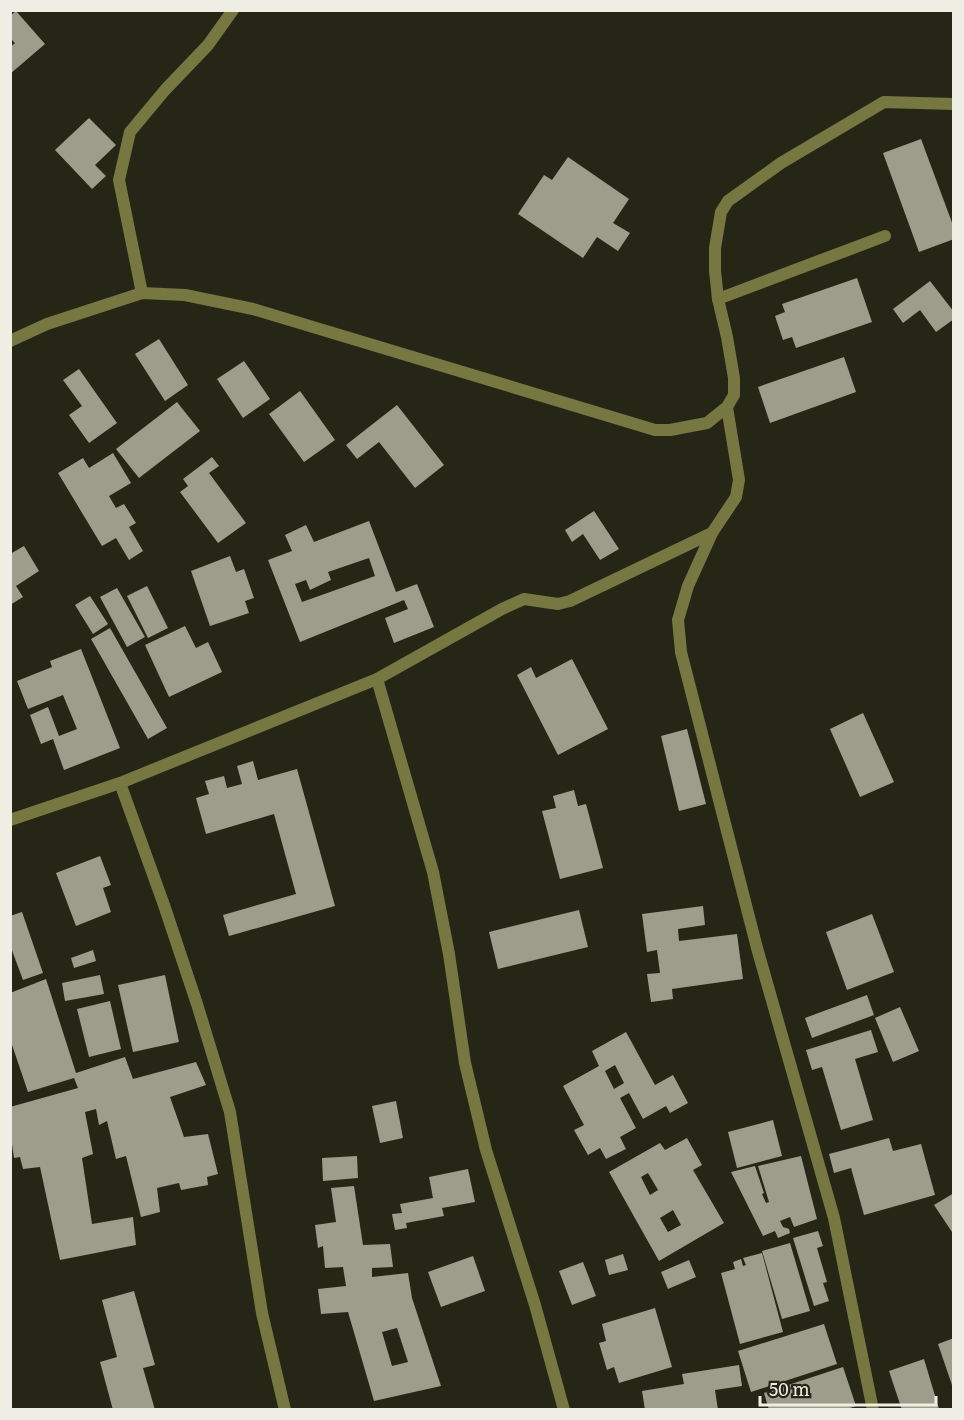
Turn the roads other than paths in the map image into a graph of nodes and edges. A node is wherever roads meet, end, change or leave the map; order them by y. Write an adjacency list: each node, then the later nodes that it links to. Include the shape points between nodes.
1 (232, 10): 4 (street, via 208,45 130,132 119,180)
2 (954, 104): 5 (street, via 884,102 781,163 729,201 721,212 715,248)
3 (885, 236): 5 (street)
4 (142, 293): 6 (street, via 47,324); 7 (street, via 185,295 253,309 655,430 707,423)
5 (718, 299): 7 (street, via 734,378 734,395)
6 (10, 341)
7 (727, 406): 8 (street, via 739,480 736,497)
8 (712, 533): 9 (street, via 570,601 558,604 524,599); 14 (street, via 687,586 678,620 681,652 757,948 834,1218)
9 (377, 679): 10 (street); 13 (street, via 433,872 465,1063 486,1150)
10 (120, 783): 11 (street); 12 (street, via 230,1112 262,1313)
11 (10, 820)
12 (285, 1410)
13 (564, 1410)
14 (873, 1410)

